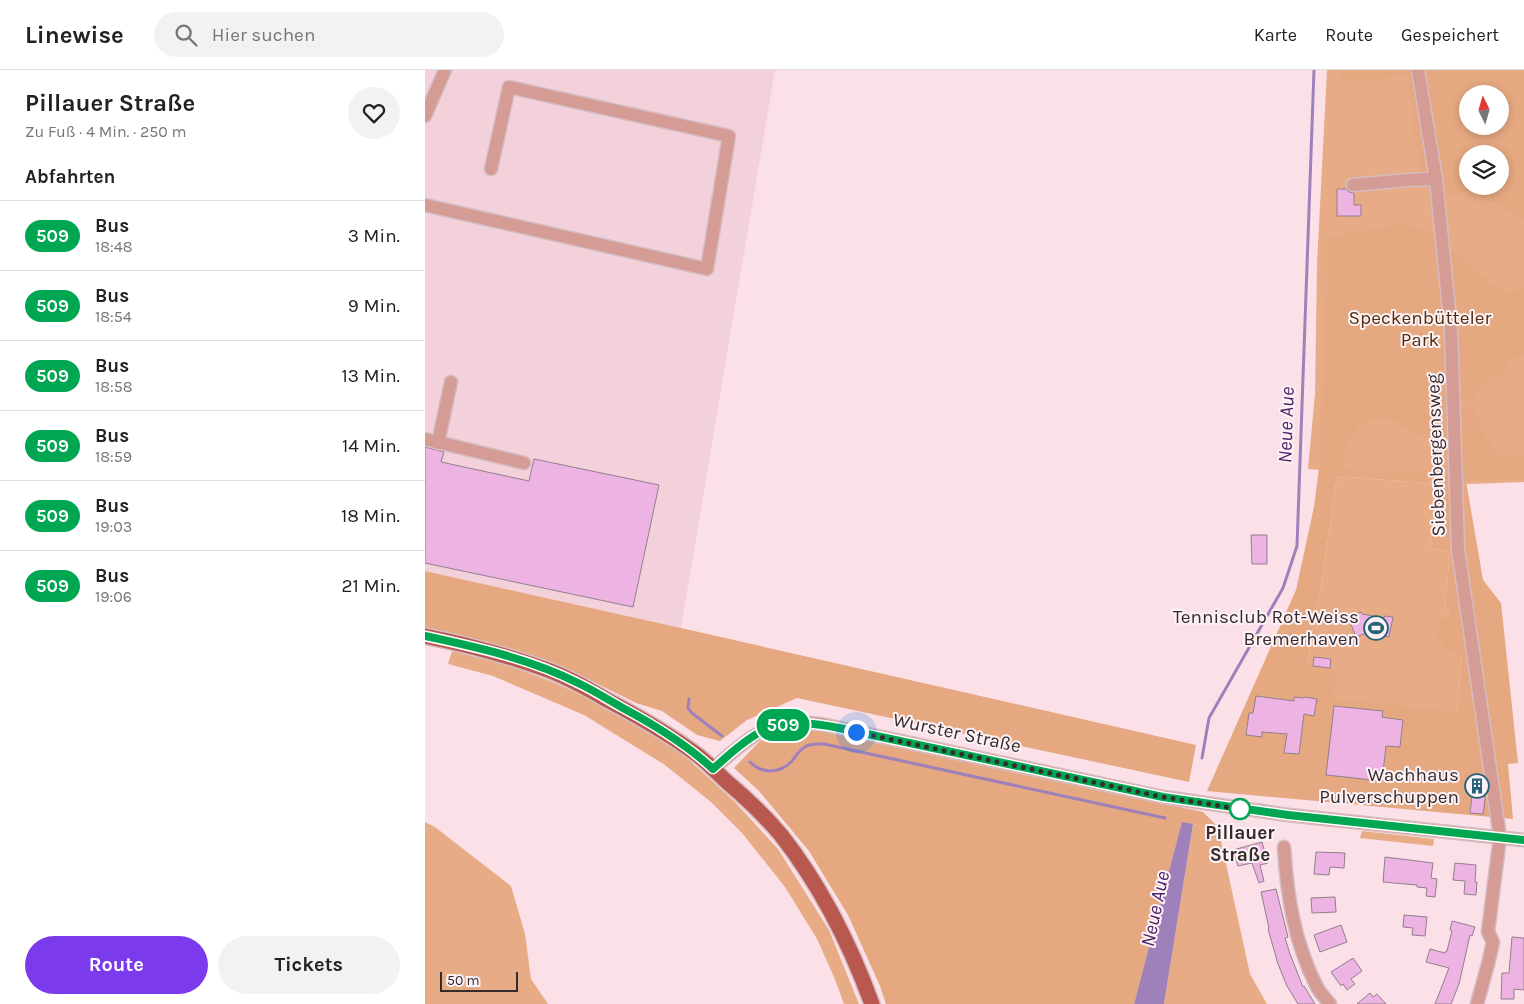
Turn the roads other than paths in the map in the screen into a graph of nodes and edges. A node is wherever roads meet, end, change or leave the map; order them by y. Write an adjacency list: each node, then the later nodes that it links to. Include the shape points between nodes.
1 (445, 70): 3 (street)
2 (1418, 70): 5 (street, Siebenbergensweg)
3 (425, 116)
4 (491, 168): 7 (street, via 509,87 729,136 707,269)
5 (1436, 179): 6 (street); 14 (street, Siebenbergensweg, via 1451,330 1458,549)
6 (1353, 185)
7 (425, 205)
8 (451, 382): 10 (street)
9 (425, 439): 10 (street)
10 (438, 443): 11 (street)
11 (524, 463)
12 (425, 636): 13 (main road, via 509,657 578,682 663,731)
13 (713, 769): 14 (street, Wurster Straße, via 752,736 773,726 799,722 865,733 1163,797 1288,815); 17 (main road, via 764,817 805,869 827,903)
14 (1500, 837): 15 (street, Wurster Straße); 19 (street, Siebenbergensweg, via 1488,932 1493,942)
15 (1524, 840)
16 (1284, 846): 18 (street, via 1287,887 1300,947 1317,986)
17 (872, 1004)
18 (1329, 1004)
19 (1477, 1004)

